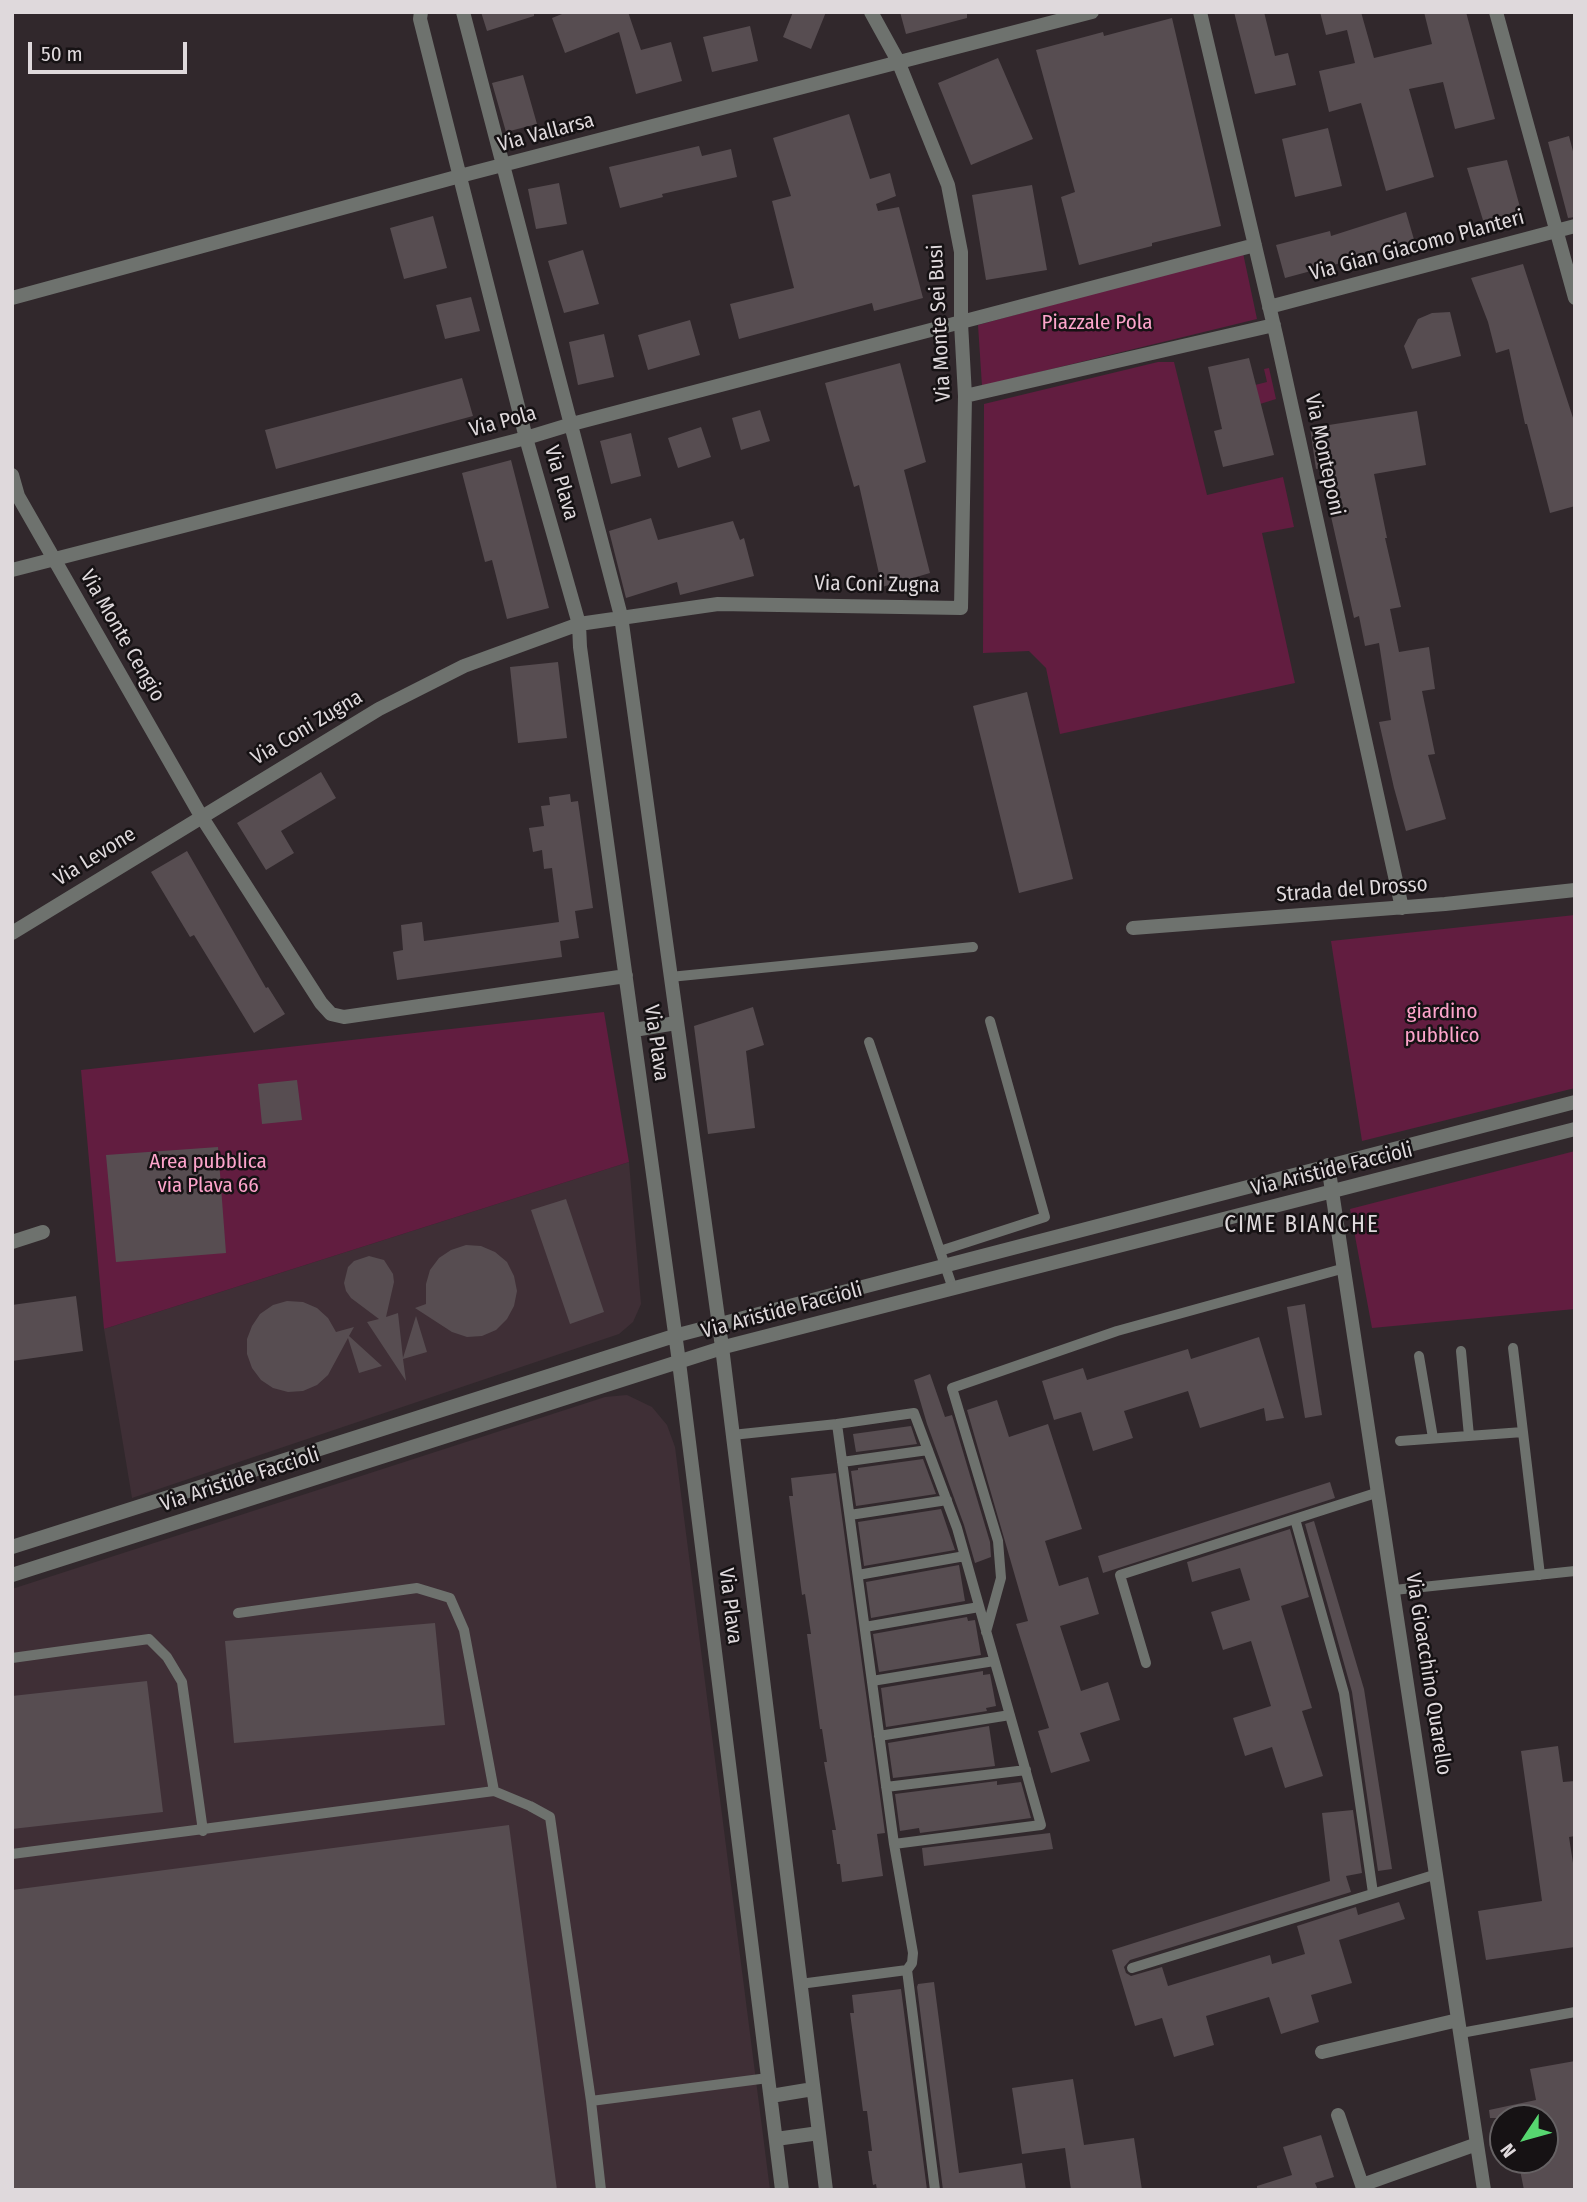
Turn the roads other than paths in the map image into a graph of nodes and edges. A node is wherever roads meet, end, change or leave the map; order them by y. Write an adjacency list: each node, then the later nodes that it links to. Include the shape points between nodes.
1 (421, 12): 9 (street, Via Plava)
2 (463, 12): 8 (street, Via Plava)
3 (871, 12): 7 (street, Via Monte Sei Busi)
4 (1092, 12): 7 (street, Via Vallarsa)
5 (1200, 12): 12 (street, Via Monteponi)
6 (1496, 12): 11 (street)
7 (898, 61): 8 (street, Via Vallarsa); 16 (street, Via Monte Sei Busi, via 948,186 961,252)
8 (503, 166): 9 (street, Via Vallarsa); 19 (street, Via Plava)
9 (460, 176): 13 (street, Via Vallarsa); 20 (street, Via Plava)
10 (1575, 226): 11 (street, Via Gian Giacomo Planteri)
11 (1557, 230): 14 (street); 15 (street, Via Gian Giacomo Planteri)
12 (1255, 245): 15 (street, Via Monteponi); 16 (street)
13 (12, 298)
14 (1575, 298)
15 (1269, 307): 17 (street, Via Monteponi)
16 (961, 323): 18 (street, Via Monte Sei Busi); 19 (street, Via Pola)
17 (1274, 325): 18 (street); 29 (street, Via Monteponi)
18 (965, 396): 24 (street, Via Monte Sei Busi)
19 (572, 424): 20 (street, Via Pola); 25 (street, Via Plava)
20 (526, 438): 22 (street, Via Pola); 26 (street, Via Plava)
21 (12, 475): 22 (street, Via Monte Cengio, via 18,496)
22 (55, 559): 23 (street, Via Pola); 27 (street, Via Monte Cengio)
23 (12, 570)
24 (961, 608): 25 (street, Via Coni Zugna, via 718,604)
25 (621, 616): 26 (street, Via Coni Zugna); 34 (street, Via Plava)
26 (579, 624): 27 (street, Via Coni Zugna, via 464,666 379,709); 33 (street, Via Plava)
27 (201, 816): 31 (street, Via Levone); 33 (street, via 331,1014 344,1017)
28 (1575, 890): 29 (street, Strada del Drosso)
29 (1402, 908): 30 (street, Strada del Drosso)
30 (1133, 928)
31 (12, 933)
32 (973, 947): 34 (lane)
33 (626, 976): 37 (street, Via Plava)
34 (670, 977): 36 (street, Via Plava)
35 (990, 1021): 45 (lane, via 1045,1217)
36 (676, 1023): 37 (street); 48 (street, Via Plava)
37 (634, 1030): 49 (street, Via Plava)
38 (869, 1042): 45 (lane)
39 (1575, 1102): 41 (street, Via Aristide Faccioli)
40 (1575, 1129): 42 (street, Via Aristide Faccioli)
41 (1328, 1165): 42 (street, Via Gioacchino Quarello); 45 (street, Via Aristide Faccioli)
42 (1334, 1192): 46 (street, Via Gioacchino Quarello); 47 (street, Via Aristide Faccioli)
43 (43, 1232): 44 (street)
44 (12, 1242)
45 (943, 1258): 47 (lane); 48 (street, Via Aristide Faccioli)
46 (1345, 1268): 63 (street, Via Gioacchino Quarello); 77 (lane, via 1117,1331 952,1388 998,1541 1001,1578)
47 (953, 1289): 50 (street, Via Aristide Faccioli)
48 (717, 1325): 49 (street, Via Aristide Faccioli); 50 (street, Via Plava)
49 (674, 1336): 54 (street, Via Plava); 67 (street, Via Aristide Faccioli)
50 (722, 1348): 54 (street, Via Aristide Faccioli); 57 (street, Via Plava)
51 (1513, 1348): 56 (lane)
52 (1461, 1351): 58 (lane)
53 (1419, 1356): 59 (lane)
54 (678, 1362): 71 (street, Via Aristide Faccioli); 98 (street, Via Plava)
55 (837, 1424): 57 (lane); 61 (lane, via 914,1413); 62 (lane)
56 (1523, 1432): 58 (lane); 72 (lane)
57 (732, 1435): 94 (street, Via Plava)
58 (1469, 1436): 59 (lane)
59 (1433, 1438): 60 (lane)
60 (1400, 1441)
61 (928, 1450): 62 (lane); 64 (lane)
62 (842, 1462): 65 (lane)
63 (1379, 1492): 66 (lane); 73 (street, Via Gioacchino Quarello)
64 (947, 1500): 65 (lane); 68 (lane)
65 (850, 1515): 70 (lane)
66 (1295, 1519): 80 (lane, via 1120,1575); 91 (lane, via 1344,1693)
67 (12, 1547)
68 (965, 1556): 70 (lane); 74 (lane)
69 (1575, 1571): 72 (lane)
70 (858, 1574): 76 (lane)
71 (12, 1575)
72 (1540, 1575): 73 (lane)
73 (1394, 1590): 90 (street, Via Gioacchino Quarello)
74 (979, 1607): 76 (lane); 77 (lane)
75 (238, 1613): 86 (lane, via 417,1588 450,1598 464,1630)
76 (865, 1627): 81 (lane)
77 (986, 1632): 79 (lane)
78 (12, 1658): 87 (lane, via 149,1639 182,1682)
79 (994, 1661): 81 (lane); 82 (lane)
80 (1146, 1662)
81 (872, 1681): 83 (lane)
82 (1010, 1715): 83 (lane); 84 (lane)
83 (880, 1736): 85 (lane)
84 (1026, 1770): 85 (lane); 88 (lane, via 1041,1825)
85 (886, 1787): 88 (lane)
86 (494, 1791): 87 (lane); 101 (lane, via 550,1817)
87 (203, 1830): 89 (lane)
88 (894, 1844): 93 (lane, via 913,1953)
89 (12, 1854)
90 (1437, 1874): 91 (lane); 96 (street, Via Gioacchino Quarello)
91 (1373, 1893): 92 (lane)
92 (1132, 1968)
93 (908, 1970): 94 (lane); 110 (lane)
94 (800, 1984): 99 (street, Via Plava)
95 (1575, 2012): 96 (lane)
96 (1460, 2027): 97 (street); 105 (street, Via Gioacchino Quarello)
97 (1322, 2052)
98 (768, 2078): 100 (street, Via Plava); 101 (lane)
99 (814, 2089): 100 (street); 103 (street, Via Plava)
100 (771, 2096): 104 (street, Via Plava)
101 (591, 2101): 107 (lane)
102 (1338, 2115): 106 (street)
103 (819, 2133): 104 (street); 109 (street, Via Plava)
104 (776, 2139): 108 (street, Via Plava)
105 (1477, 2144): 106 (street); 111 (street, Via Gioacchino Quarello)
106 (1362, 2187)
107 (601, 2190)
108 (782, 2190)
109 (826, 2190)
110 (935, 2190)
111 (1484, 2190)

